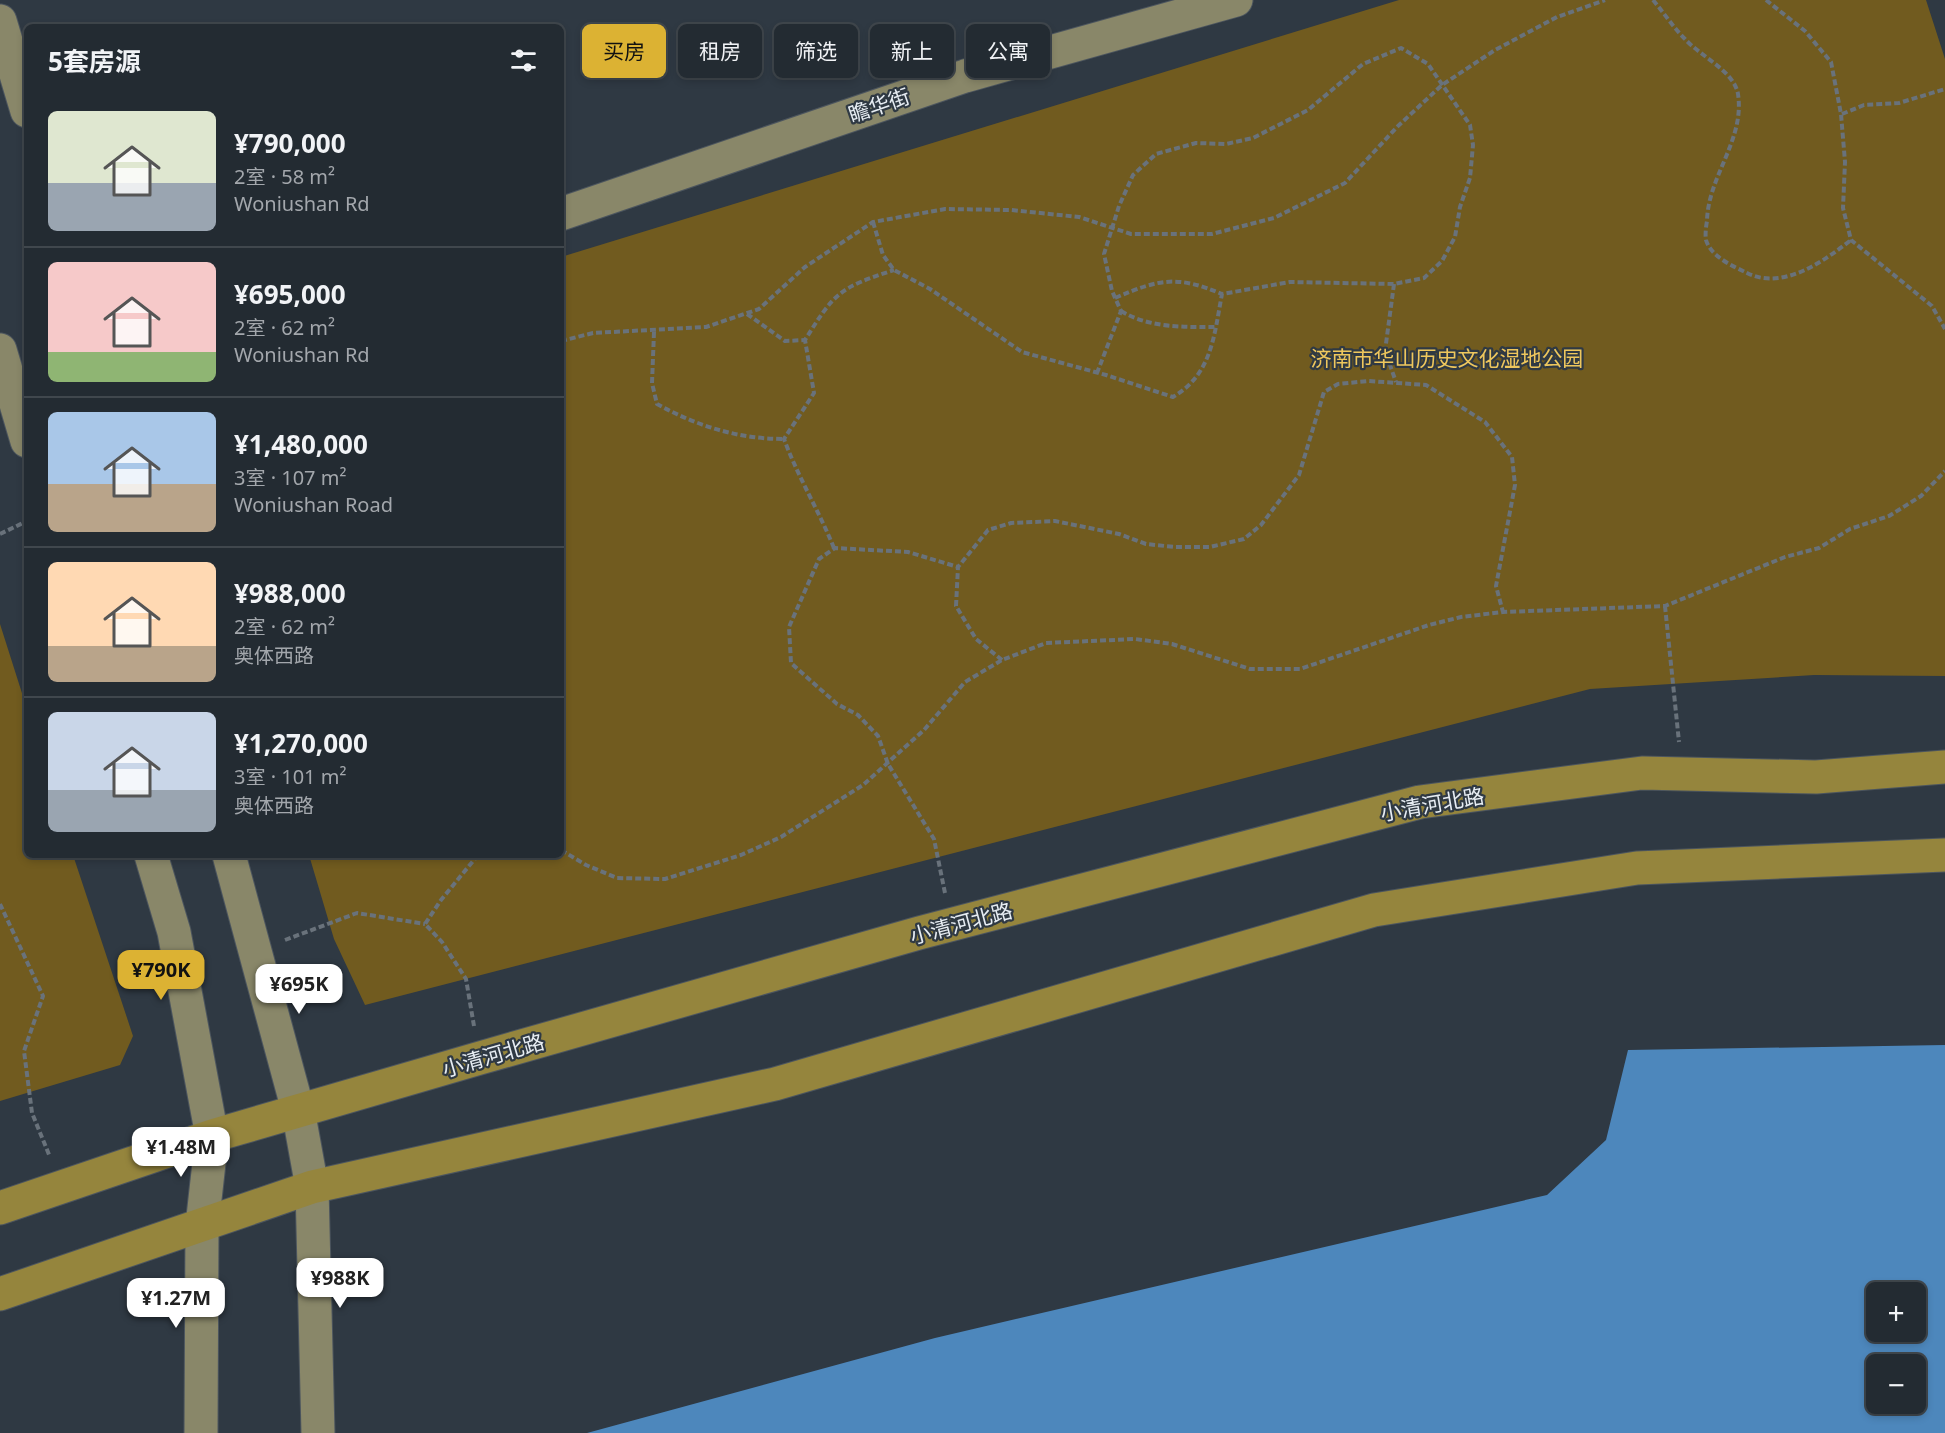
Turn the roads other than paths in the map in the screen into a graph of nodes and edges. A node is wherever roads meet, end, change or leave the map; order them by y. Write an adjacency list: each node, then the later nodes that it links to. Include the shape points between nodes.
1 (1236, 0): 4 (main road, 瞻华街, via 965,76)
2 (0, 21): 3 (main road)
3 (24, 101)
4 (564, 213)
5 (0, 350): 6 (main road)
6 (14, 404): 7 (main road)
7 (24, 432)
8 (1945, 767): 12 (main road, 小清河北路, via 1816,777 1642,773 1420,802 952,924)
9 (1945, 855): 14 (main road, via 1637,868 1374,910 775,1084)
10 (152, 858): 13 (main road, via 174,932)
11 (231, 858): 12 (main road)
12 (298, 1110): 13 (main road, 小清河北路); 14 (main road)
13 (212, 1137): 15 (main road, 小清河北路); 16 (main road)
14 (312, 1187): 16 (main road); 19 (main road)
15 (0, 1208)
16 (202, 1226): 17 (main road); 18 (main road)
17 (0, 1294)
18 (201, 1433)
19 (318, 1433)

